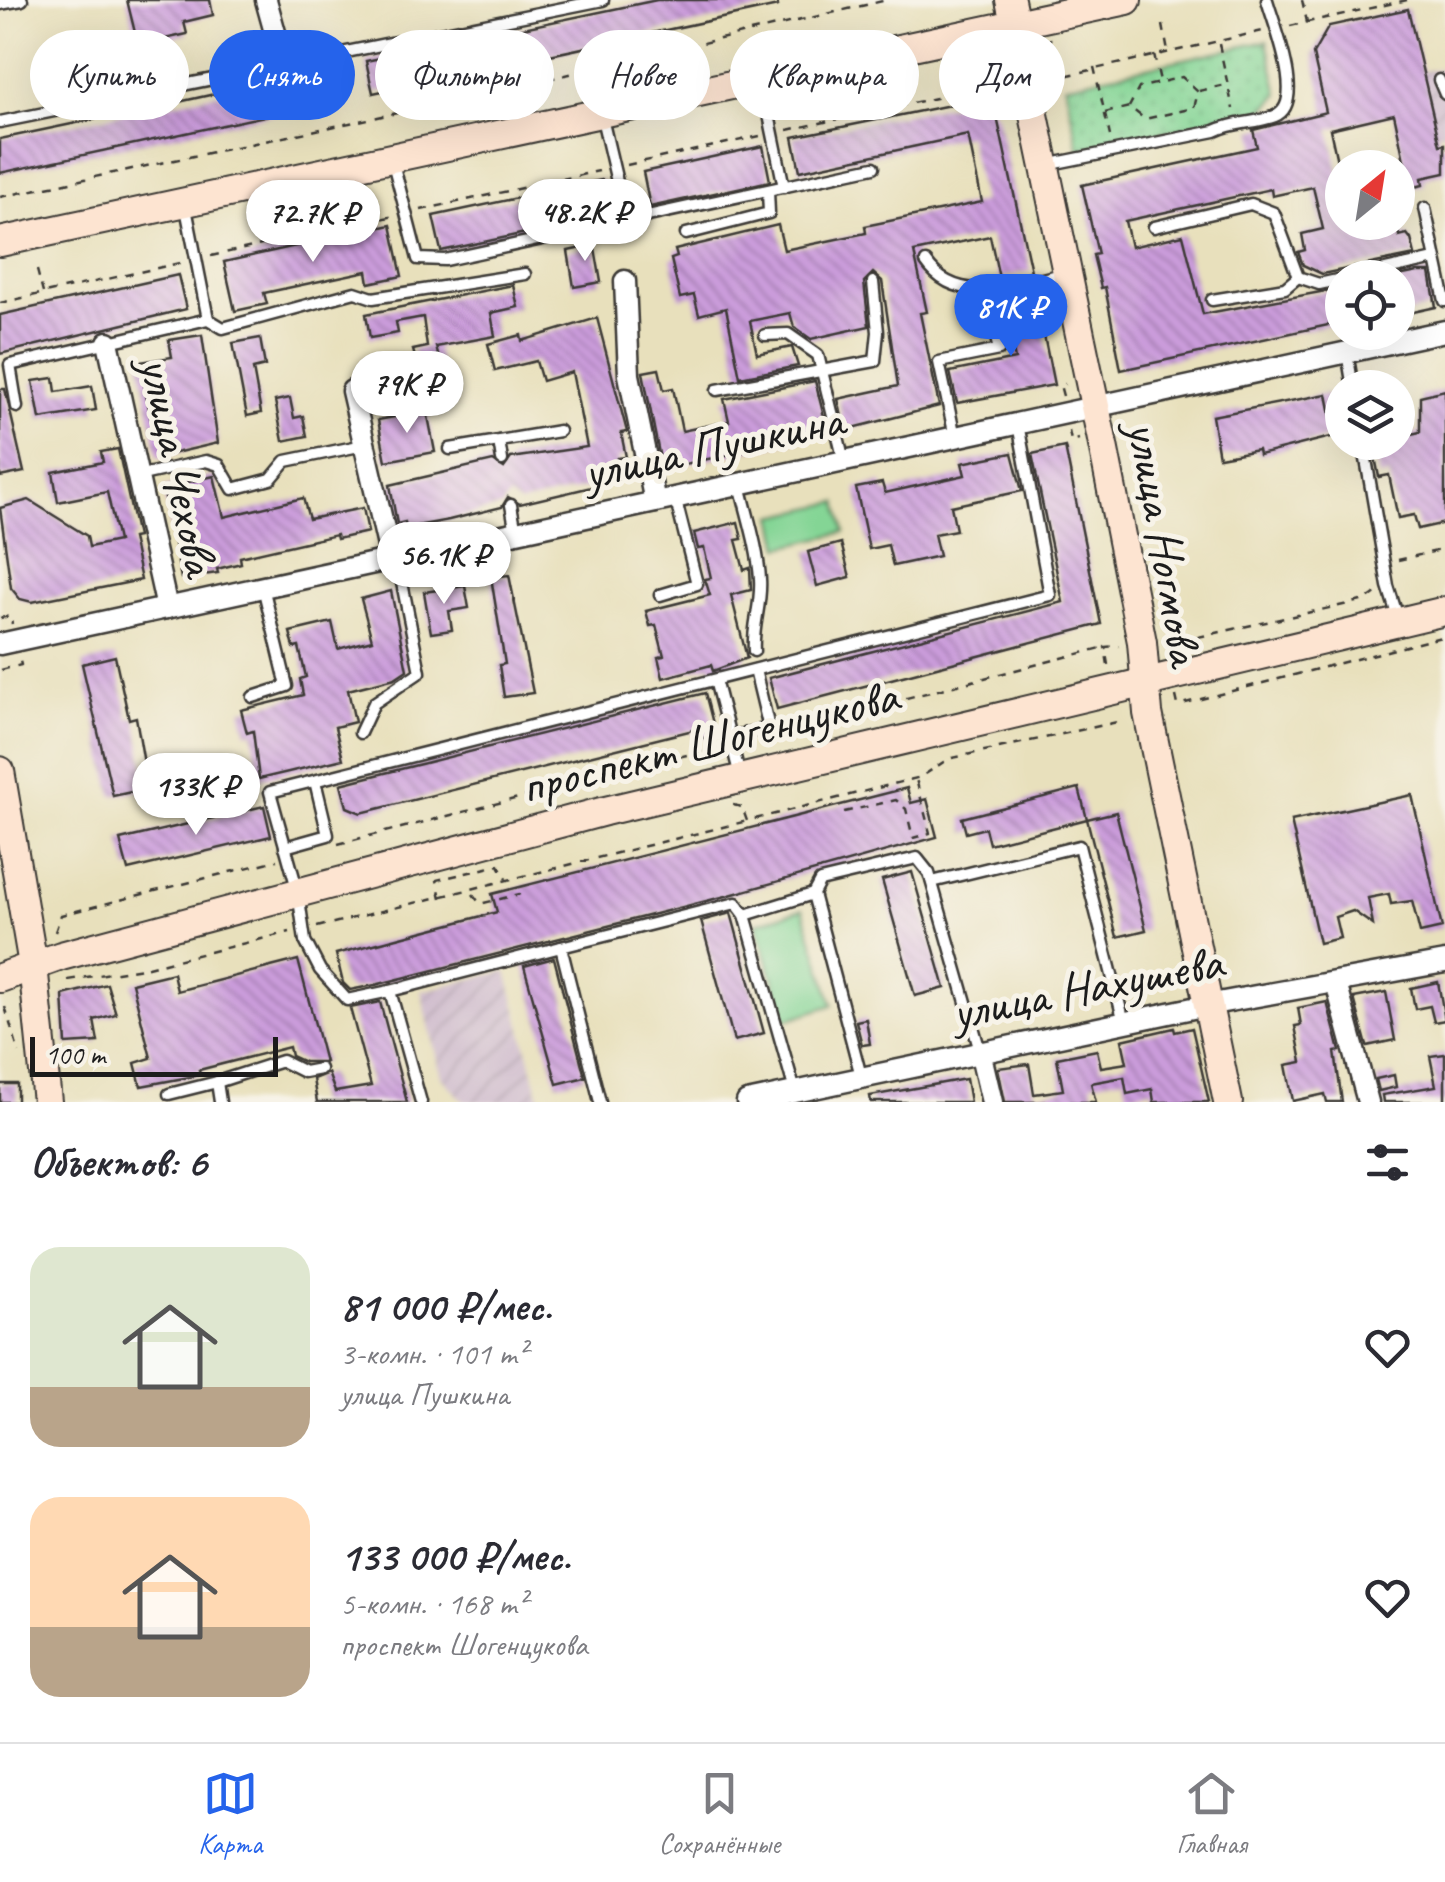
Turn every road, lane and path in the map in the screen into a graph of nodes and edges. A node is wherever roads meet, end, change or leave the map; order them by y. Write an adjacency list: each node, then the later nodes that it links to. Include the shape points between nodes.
1 (22, 0): 9 (lane)
2 (266, 0): 14 (street)
3 (603, 0): 17 (lane)
4 (887, 0): 44 (path)
5 (1127, 0): 10 (main road)
6 (1267, 0): 13 (lane)
7 (1302, 0): 11 (path)
8 (1407, 0): 11 (path)
9 (0, 4)
10 (1013, 12): 15 (main road); 39 (main road, улица Ногмова)
11 (1307, 22): 13 (path)
12 (1163, 25): 18 (path)
13 (1274, 29): 16 (path); 34 (lane, via 1291,90 1284,110)
14 (274, 30)
15 (919, 37)
16 (1218, 41): 18 (path); 25 (path)
17 (355, 50)
18 (1168, 52): 19 (path)
19 (1154, 55): 20 (path); 24 (path)
20 (1094, 68): 21 (path); 30 (path)
21 (1065, 75)
22 (209, 79): 35 (lane)
23 (1439, 80): 28 (lane)
24 (1160, 83): 26 (path, via 1182,78); 29 (path, via 1140,88)
25 (1228, 84): 26 (path); 34 (path)
26 (1198, 92): 29 (path, via 1194,108 1145,119)
27 (939, 96): 36 (path)
28 (1444, 96)
29 (1128, 107): 30 (path)
30 (1105, 113): 37 (path)
31 (574, 119): 38 (main road)
32 (602, 120): 40 (lane)
33 (769, 120): 36 (lane)
34 (1236, 121): 37 (lane)
35 (0, 122)
36 (772, 133): 40 (path); 42 (lane)
37 (1114, 152): 39 (lane)
38 (392, 158): 45 (main road); 47 (lane)
39 (1045, 165): 57 (main road, улица Ногмова)
40 (612, 168): 47 (path); 48 (lane)
41 (874, 168): 42 (lane)
42 (784, 187): 43 (lane)
43 (768, 191): 48 (lane); 50 (lane, via 769,214)
44 (0, 197)
45 (184, 202): 51 (main road); 52 (lane)
46 (1424, 208): 53 (lane)
47 (404, 214): 48 (lane, via 418,259 445,260); 52 (path)
48 (626, 220)
49 (1154, 228): 59 (lane, via 1251,204 1274,213)
50 (686, 234)
51 (0, 242)
52 (198, 259): 63 (path); 68 (lane)
53 (1435, 259): 55 (lane); 65 (lane)
54 (926, 262): 57 (lane, via 936,278 970,289)
55 (1415, 263)
56 (38, 270): 63 (path)
57 (1068, 273): 79 (main road, улица Ногмова)
58 (525, 274): 68 (lane, via 373,298 355,292 223,328)
59 (1298, 278): 62 (lane); 64 (lane, via 1285,288)
60 (625, 281): 94 (street, via 628,375)
61 (873, 282): 74 (lane, via 875,360)
62 (1325, 283)
63 (42, 293): 66 (path)
64 (1212, 300)
65 (1445, 301)
66 (0, 302)
67 (991, 317): 84 (lane, via 999,350 939,362)
68 (208, 319): 71 (lane)
69 (1445, 331): 72 (street, улица Пушкина)
70 (764, 335): 74 (lane, via 788,334 818,355)
71 (108, 342): 80 (lane, via 10,365); 92 (street, улица Чехова)
72 (1347, 352): 73 (lane); 79 (street, улица Пушкина)
73 (1350, 370)
74 (822, 372): 76 (lane); 91 (lane)
75 (1072, 382): 78 (path, via 1060,385)
76 (717, 390)
77 (352, 392): 87 (street)
78 (1064, 401)
79 (1096, 406): 81 (street, улица Пушкина); 120 (main road, улица Ногмова)
80 (17, 407)
81 (1018, 423): 84 (street, улица Пушкина); 116 (lane, via 1050,596)
82 (559, 430): 86 (lane)
83 (1069, 430): 85 (path, via 1071,440)
84 (954, 437): 91 (street, улица Пушкина)
85 (1081, 439)
86 (498, 442): 88 (lane); 89 (lane)
87 (364, 446): 92 (lane, via 286,461 271,479 232,488 219,466 206,461); 98 (street)
88 (450, 449)
89 (502, 460)
90 (1365, 460): 99 (lane)
91 (844, 461): 93 (street, улица Пушкина)
92 (137, 476): 102 (street, улица Чехова)
93 (740, 484): 94 (street, улица Пушкина); 111 (lane, via 760,576)
94 (665, 500): 96 (street, улица Пушкина); 101 (lane, via 697,584)
95 (510, 505): 96 (lane)
96 (516, 532): 98 (street, улица Пушкина)
97 (1445, 549): 99 (path, via 1395,560)
98 (394, 558): 100 (street, улица Пушкина); 127 (lane, via 420,672 374,704)
99 (1388, 586): 105 (lane); 112 (path, via 1366,600 1164,644)
100 (263, 587): 102 (street, улица Пушкина); 122 (lane, via 287,686)
101 (660, 595)
102 (166, 608): 108 (street, улица Пушкина)
103 (1445, 611): 105 (main road, проспект Шогенцукова)
104 (0, 618): 106 (path, via 10,616)
105 (1399, 622): 120 (main road, проспект Шогенцукова)
106 (12, 626)
107 (1445, 636): 121 (path, via 1178,706)
108 (0, 644)
109 (1125, 646): 110 (path)
110 (1105, 647): 114 (path); 117 (path)
111 (754, 651)
112 (1165, 653)
113 (19, 656): 115 (path, via 21,666)
114 (1022, 669): 118 (path); 126 (path)
115 (1, 670)
116 (756, 670): 119 (lane); 128 (lane, via 769,728)
117 (1109, 670)
118 (1024, 678)
119 (715, 680): 128 (lane); 134 (lane)
120 (1145, 682): 132 (main road, проспект Шогенцукова); 161 (main road, улица Ногмова)
121 (1176, 695)
122 (253, 697)
123 (1118, 708): 125 (path)
124 (1135, 717): 125 (path)
125 (1122, 722): 133 (path, via 948,759)
126 (770, 733)
127 (360, 734)
128 (731, 740): 129 (path); 132 (lane)
129 (710, 749): 130 (path); 140 (path)
130 (712, 763)
131 (0, 771): 156 (main road)
132 (740, 778): 147 (main road, проспект Шогенцукова)
133 (916, 778): 135 (path); 138 (path, via 930,834 913,838 906,809 896,800)
134 (315, 781): 141 (lane, via 328,836); 141 (lane, via 270,792)
135 (895, 783): 136 (path); 139 (path)
136 (897, 790)
137 (722, 803): 139 (path, via 742,807)
138 (844, 812)
139 (747, 822): 142 (path)
140 (326, 847)
141 (287, 852): 147 (lane); 153 (path, via 61,915)
142 (626, 852): 143 (path); 144 (path)
143 (628, 859)
144 (507, 882): 146 (path); 150 (path, via 499,865 438,880)
145 (932, 882): 149 (lane, via 916,858 820,881); 166 (lane, via 1080,846); 167 (lane)
146 (472, 891): 148 (path, via 480,904); 150 (path)
147 (298, 892): 152 (lane); 156 (main road, проспект Шогенцукова)
148 (520, 894)
149 (813, 894): 151 (lane); 170 (lane)
150 (441, 899): 152 (path)
151 (745, 915): 154 (lane, via 736,903); 172 (lane)
152 (303, 930): 157 (path, via 148,967 68,980); 160 (lane, via 320,970 347,1000)
153 (55, 934)
154 (560, 947): 160 (lane); 177 (lane)
155 (1445, 962): 159 (street, улица Нахушева)
156 (33, 966): 158 (main road, проспект Шогенцукова); 174 (main road)
157 (66, 974)
158 (0, 978)
159 (1336, 982): 161 (street, улица Нахушева); 181 (street)
160 (390, 991): 176 (lane)
161 (1207, 1005): 166 (street, улица Нахушева); 180 (main road, улица Ногмова)
162 (6, 1007): 165 (path)
163 (16, 1009): 165 (path)
164 (0, 1019): 165 (path)
165 (7, 1019): 168 (path)
166 (1124, 1022): 167 (street, улица Нахушева)
167 (980, 1051): 170 (street, улица Нахушева); 179 (street)
168 (21, 1063)
169 (320, 1069): 171 (lane, via 304,1072 282,1061)
170 (861, 1076): 172 (street, улица Нахушева)
171 (218, 1082): 173 (lane); 175 (lane)
172 (808, 1093): 178 (street, улица Нахушева)
173 (168, 1094)
174 (47, 1102)
175 (220, 1102)
176 (421, 1102)
177 (600, 1102)
178 (747, 1102)
179 (992, 1102)
180 (1228, 1102)
181 (1368, 1102)

